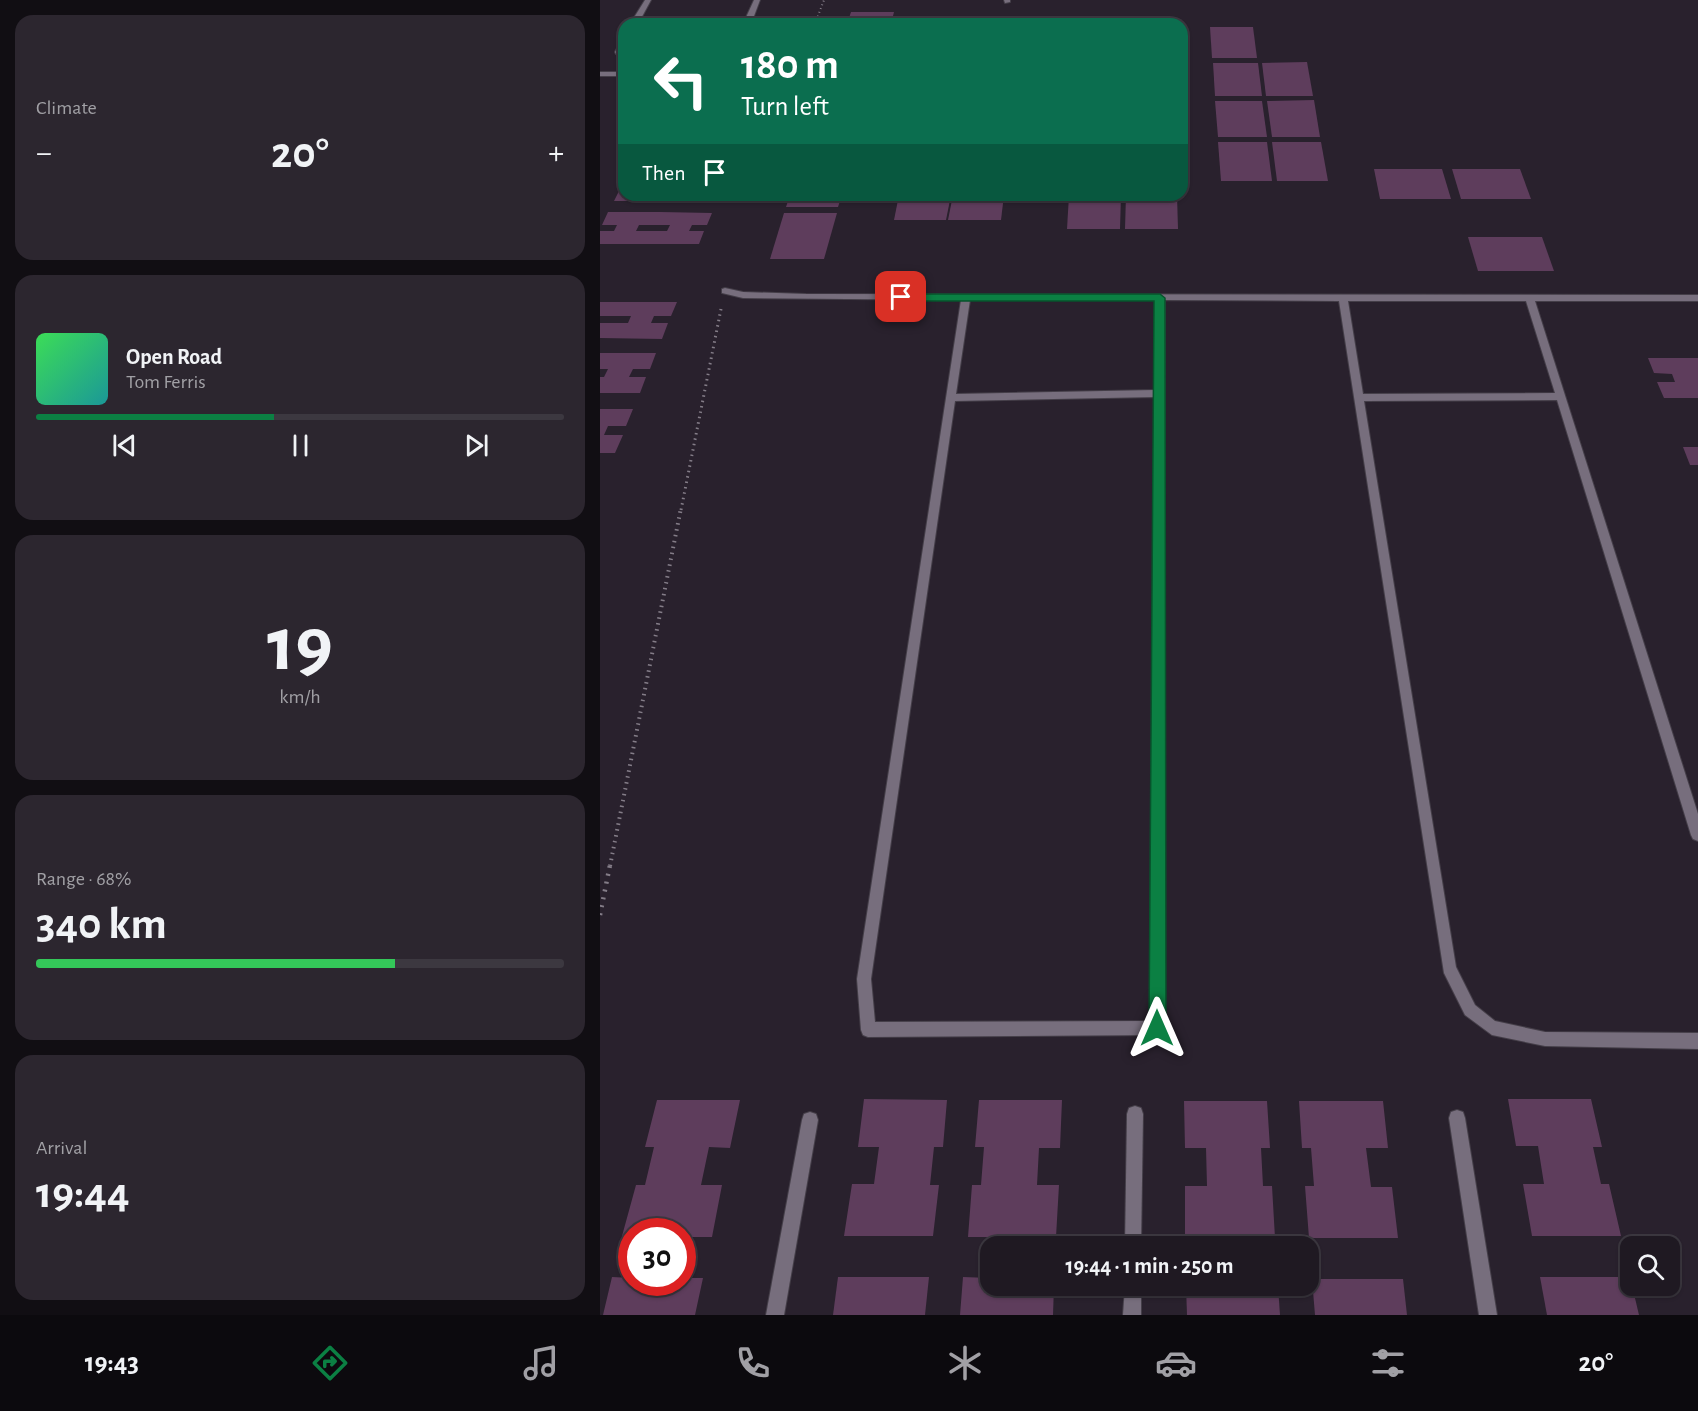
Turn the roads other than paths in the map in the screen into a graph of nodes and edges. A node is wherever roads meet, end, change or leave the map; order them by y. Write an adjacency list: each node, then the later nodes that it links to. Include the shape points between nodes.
1 (648, 0): 3 (street)
2 (757, 0): 4 (street)
3 (638, 18)
4 (750, 18)
5 (600, 74): 6 (street)
6 (618, 74)
7 (725, 291): 8 (street, via 806,297)
8 (966, 297): 9 (street); 15 (street)
9 (1160, 298): 10 (street); 13 (street)
10 (1343, 298): 11 (street); 16 (street)
11 (1530, 298): 12 (street); 14 (street)
12 (1698, 298)
13 (1160, 393): 15 (street); 15 (street, via 1157,1028 868,1030 864,979)
14 (1560, 396): 16 (street); 17 (street)
15 (951, 398)
16 (1358, 398): 18 (street, via 1449,968 1470,1010 1492,1028 1545,1039)
17 (1698, 835)
18 (1698, 1041)
19 (1135, 1114): 22 (street)
20 (1457, 1118): 26 (street)
21 (810, 1120): 24 (street)
22 (1133, 1236)
23 (1132, 1296): 25 (street)
24 (775, 1315)
25 (1132, 1315)
26 (1488, 1315)

